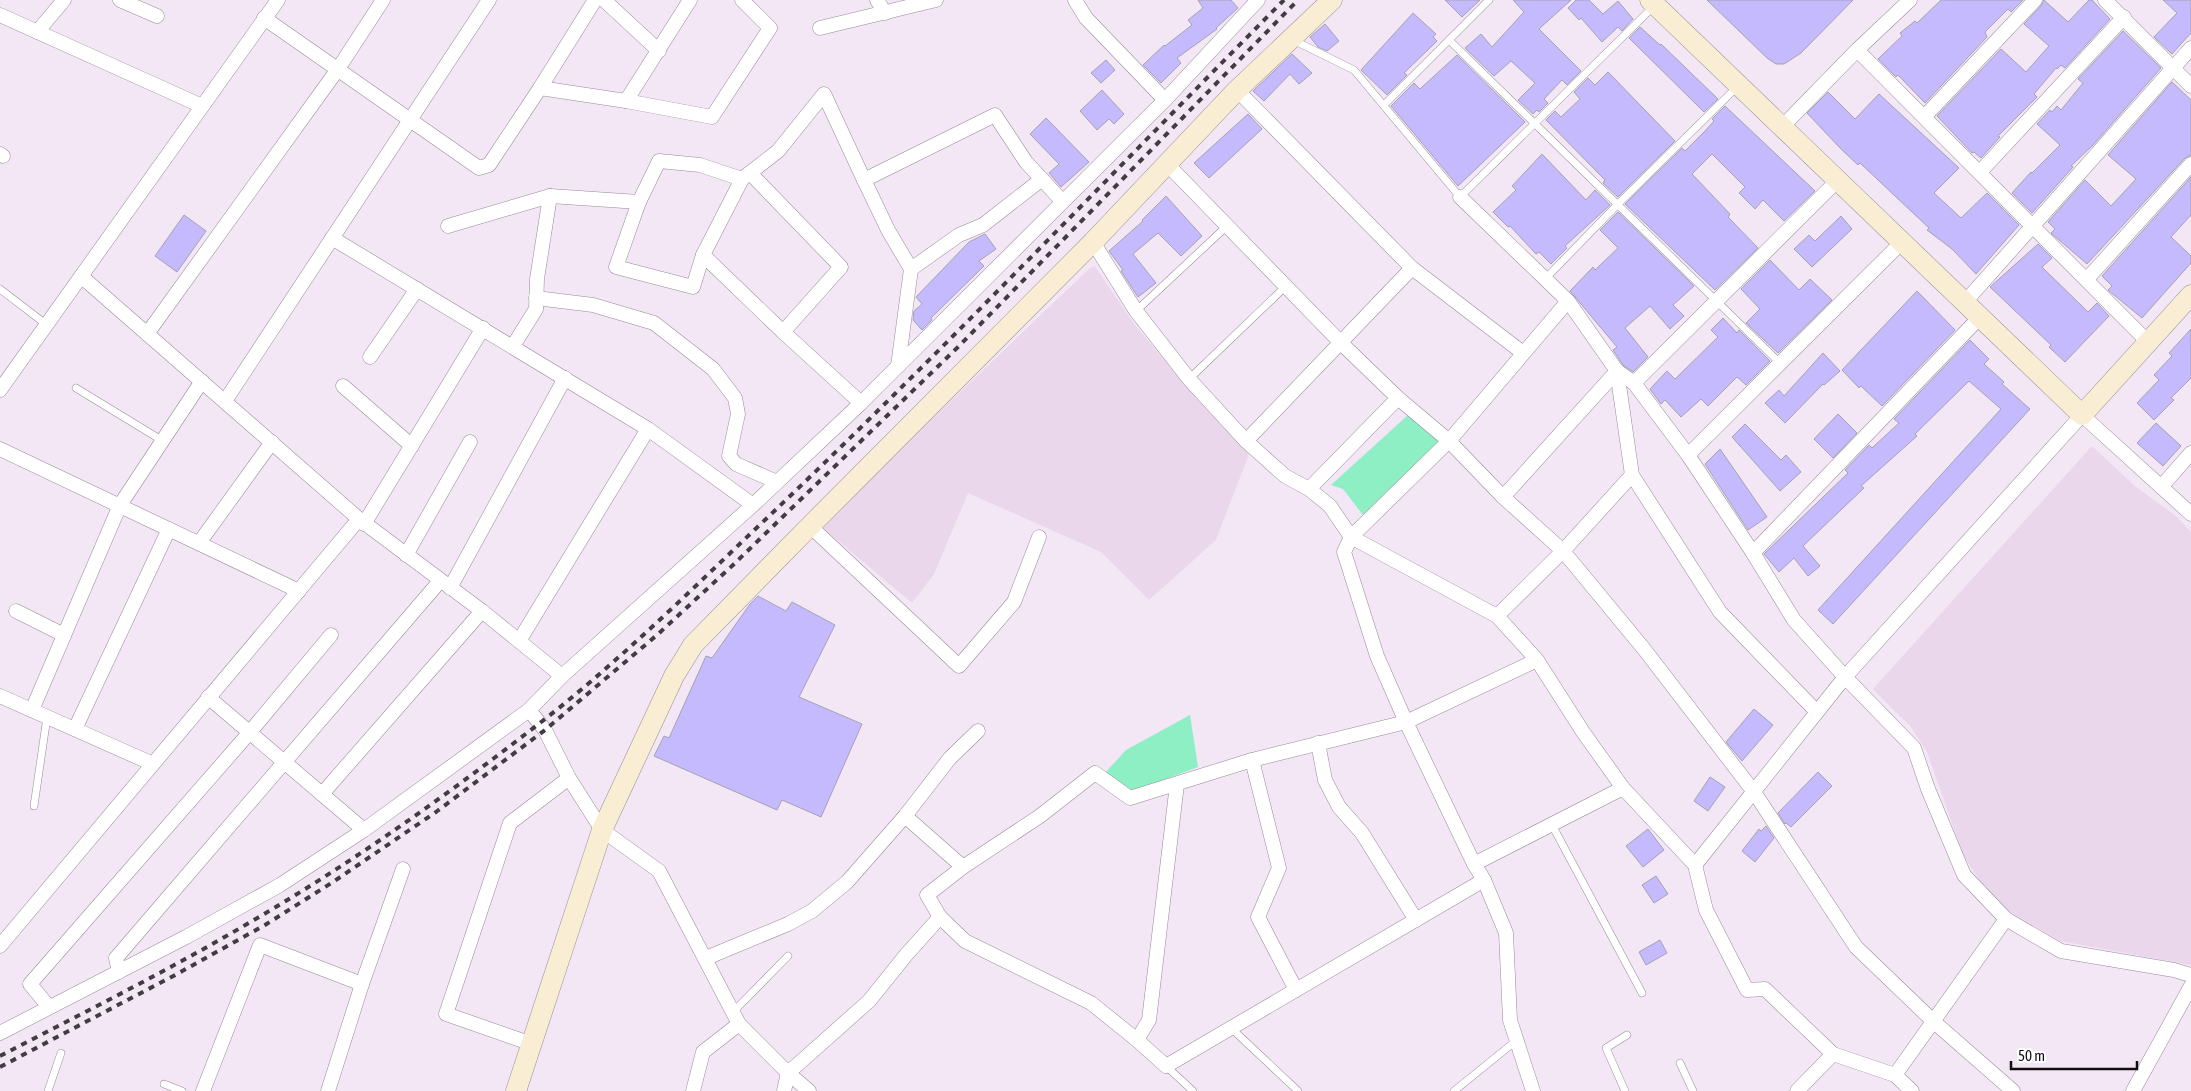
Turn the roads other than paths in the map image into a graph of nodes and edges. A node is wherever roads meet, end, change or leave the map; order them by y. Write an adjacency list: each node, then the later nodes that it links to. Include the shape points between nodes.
1 (64, 0): 27 (street)
2 (120, 0): 23 (street)
3 (278, 0): 25 (street)
4 (383, 0): 34 (street)
5 (489, 0): 44 (street)
6 (596, 0): 37 (street)
7 (604, 0): 32 (street)
8 (690, 0): 32 (street)
9 (742, 0): 40 (street, via 770,28 712,117)
10 (877, 0): 21 (street)
11 (936, 0): 20 (street)
12 (1075, 0): 39 (street, via 1086,18)
13 (1332, 0): 28 (street)
14 (1489, 0): 29 (lane)
15 (1910, 0): 31 (street)
16 (2035, 0): 43 (street)
17 (2105, 0): 24 (street)
18 (1253, 2): 39 (street)
19 (1652, 2): 35 (street); 45 (lane)
20 (912, 4): 21 (street)
21 (885, 13): 26 (street)
22 (0, 16): 27 (street)
23 (156, 16)
24 (2124, 17): 33 (street); 49 (street)
25 (264, 18): 34 (street); 42 (street)
26 (820, 28)
27 (38, 32): 42 (street)
28 (1292, 40): 38 (street); 41 (lane, via 1354,70)
29 (1449, 40): 41 (lane); 45 (lane)
30 (2191, 48): 33 (street)
31 (1857, 50): 43 (street); 46 (street)
32 (658, 51): 40 (street)
33 (2173, 68): 36 (street); 61 (street)
34 (338, 69): 44 (street); 84 (street)
35 (1739, 85): 46 (street); 58 (lane)
36 (2191, 86)
37 (540, 88): 40 (street); 44 (street, via 489,165 479,168)
38 (1237, 90): 47 (street); 66 (street)
39 (1165, 100): 56 (street)
40 (626, 101)
41 (1384, 105): 55 (lane)
42 (202, 106): 68 (street)
43 (1925, 116): 49 (street)
44 (411, 119): 62 (street)
45 (1535, 123): 55 (lane); 58 (lane)
46 (1782, 127): 53 (street)
47 (1167, 164): 60 (street); 63 (street)
48 (2191, 164): 70 (street)
49 (1980, 172): 61 (street)
50 (746, 176): 51 (street, via 778,151 824,94); 57 (street, via 700,165 659,161); 65 (street); 83 (street, via 841,267)
51 (864, 180): 52 (street, via 995,115); 67 (street)
52 (1042, 180): 56 (street); 67 (street, via 983,225 958,235)
53 (1838, 180): 64 (street); 76 (street)
54 (550, 196): 57 (street); 59 (street); 75 (street)
55 (1460, 197): 69 (street)
56 (1062, 201): 91 (street)
57 (639, 202): 65 (street, via 616,267 693,287)
58 (1618, 204): 69 (lane); 76 (lane)
59 (448, 226)
60 (1227, 226): 71 (street); 79 (lane)
61 (2034, 226): 70 (street); 78 (street)
62 (332, 238): 73 (street); 101 (street)
63 (1093, 242): 79 (street); 123 (street)
64 (1902, 242): 78 (street); 90 (street)
65 (704, 255): 83 (street)
66 (1412, 268): 86 (street); 88 (street)
67 (911, 269): 91 (street)
68 (82, 277): 81 (street); 84 (street)
69 (1545, 279): 77 (street)
70 (2087, 280): 85 (street)
71 (1286, 286): 86 (street); 94 (lane)
72 (0, 289): 81 (lane)
73 (417, 289): 82 (street); 89 (street)
74 (2191, 295): 85 (street)
75 (536, 298): 87 (street, via 536,309); 115 (street, via 593,305 661,329 713,369 734,398 738,414 729,456 736,464)
76 (1715, 300): 90 (lane); 96 (street)
77 (1568, 301): 88 (street); 92 (street)
78 (1965, 302): 80 (street)
79 (1136, 311): 94 (street)
80 (1980, 317): 103 (street); 129 (street)
81 (47, 325): 99 (street)
82 (483, 328): 87 (street); 110 (street)
83 (783, 332): 102 (street)
84 (147, 334): 95 (street)
85 (2148, 342): 103 (street)
86 (1341, 343): 100 (street); 106 (street)
87 (513, 346): 93 (street)
88 (1523, 353): 107 (street)
89 (370, 357)
90 (1781, 364): 113 (street)
91 (898, 366): 102 (street)
92 (1616, 371): 96 (street); 114 (street); 118 (street)
93 (565, 378): 104 (street); 131 (street)
94 (1190, 379): 106 (street)
95 (202, 381): 101 (street); 105 (street)
96 (1634, 383): 113 (street)
97 (343, 386): 110 (street)
98 (76, 388): 105 (lane)
99 (0, 390)
100 (1398, 398): 107 (street); 117 (street)
101 (225, 401): 108 (street)
102 (861, 403): 115 (street)
103 (2082, 415): 116 (street); 141 (street)
104 (648, 429): 120 (street); 138 (street)
105 (163, 441): 119 (street)
106 (1246, 441): 117 (street, via 1285,476)
107 (1449, 441): 118 (street); 126 (street)
108 (272, 442): 122 (street); 127 (street)
109 (470, 442): 130 (street)
110 (412, 446): 122 (street)
111 (0, 449): 119 (street)
112 (2191, 454): 116 (street)
113 (1688, 456): 129 (street)
114 (1632, 475): 128 (street); 146 (street, via 1720,612)
115 (777, 482): 120 (street)
116 (2162, 487): 121 (street)
117 (1309, 489): 126 (street, via 1330,506)
118 (1503, 497): 128 (street)
119 (120, 505): 124 (street); 136 (street)
120 (753, 505): 140 (street)
121 (2191, 514)
122 (362, 522): 130 (street); 132 (street)
123 (810, 526): 125 (street, via 959,666 1014,602); 165 (street, via 693,645 674,676)
124 (169, 529): 127 (street); 149 (street)
125 (1039, 537)
126 (1351, 537): 135 (street); 148 (street, via 1344,552 1377,656)
127 (199, 543): 132 (street)
128 (1563, 551): 135 (street); 159 (street, via 1644,649)
129 (1753, 553): 141 (street, via 1794,620)
130 (406, 555): 131 (street)
131 (445, 585): 134 (street); 154 (street)
132 (299, 591): 143 (street)
133 (16, 611): 136 (street)
134 (482, 611): 138 (street); 160 (street)
135 (1497, 616): 139 (street)
136 (64, 635): 144 (street)
137 (332, 635): 151 (street)
138 (519, 641): 140 (street)
139 (1537, 660): 148 (street); 158 (street)
140 (562, 676): 145 (street)
141 (1845, 677): 146 (street); 172 (street, via 1914,748 1964,875)
142 (0, 696): 144 (street)
143 (208, 697): 151 (street); 155 (street)
144 (32, 710): 147 (street)
145 (529, 710): 156 (street, via 545,730); 164 (street)
146 (1817, 712): 159 (street)
147 (47, 717): 149 (street); 161 (lane)
148 (1406, 722): 152 (street); 166 (street)
149 (75, 729): 155 (street)
150 (978, 731): 162 (street, via 950,758)
151 (250, 732): 154 (street); 183 (street, via 30,984)
152 (1318, 744): 153 (street); 173 (street, via 1325,780 1339,807 1362,833)
153 (1252, 760): 157 (street); 181 (street, via 1279,868 1258,917)
154 (285, 762): 160 (street); 177 (street, via 116,958)
155 (153, 764): 174 (street)
156 (569, 778): 165 (street); 191 (street, via 510,824 446,1014)
157 (1176, 784): 168 (street, via 1130,798 1095,773 1040,816); 189 (street, via 1149,1020)
158 (1623, 788): 163 (street); 167 (street)
159 (1754, 792): 167 (street); 185 (street, via 1856,947)
160 (322, 794): 164 (street)
161 (34, 806)
162 (906, 816): 168 (street); 176 (street, via 847,882 812,911)
163 (1552, 825): 166 (street); 182 (lane)
164 (364, 830): 177 (street, via 280,885)
165 (602, 830): 176 (street, via 659,871); 191 (street)
166 (1474, 864): 170 (street)
167 (1695, 865): 193 (street, via 1706,910 1747,990 1765,989)
168 (963, 867): 171 (street, via 927,895)
169 (403, 869): 179 (street)
170 (1484, 880): 173 (street); 190 (street, via 1506,933 1510,1020)
171 (940, 917): 189 (street, via 965,941 1091,1003); 196 (street, via 870,1001)
172 (2006, 919): 178 (street, via 2061,951); 185 (street)
173 (1416, 920): 181 (street)
174 (0, 946)
175 (788, 956): 184 (lane)
176 (706, 958): 184 (street)
177 (119, 972): 183 (street)
178 (2191, 975)
179 (362, 984): 201 (street, via 260,945); 202 (street)
180 (2191, 986): 216 (street)
181 (1296, 990): 186 (street)
182 (1642, 993)
183 (50, 1007): 187 (street)
184 (736, 1018): 196 (street); 204 (street, via 703,1052)
185 (1933, 1021): 197 (street); 215 (street)
186 (1231, 1028): 195 (street); 208 (lane)
187 (0, 1033)
188 (1626, 1035): 211 (lane, via 1606,1048)
189 (1137, 1040): 195 (street)
190 (1517, 1040): 209 (lane); 210 (street)
191 (532, 1044): 203 (street)
192 (60, 1053): 199 (lane)
193 (1833, 1054): 197 (street); 213 (street)
194 (1680, 1063): 212 (lane)
195 (1166, 1066): 207 (lane)
196 (788, 1073): 205 (street); 206 (street)
197 (1896, 1075): 214 (street)
198 (164, 1084): 200 (lane)
199 (48, 1091)
200 (182, 1091)
201 (202, 1091)
202 (328, 1091)
203 (516, 1091)
204 (693, 1091)
205 (784, 1091)
206 (809, 1091)
207 (1193, 1091)
208 (1298, 1091)
209 (1454, 1091)
210 (1533, 1091)
211 (1625, 1091)
212 (1694, 1091)
213 (1797, 1091)
214 (1912, 1091)
215 (2013, 1091)
216 (2133, 1091)

